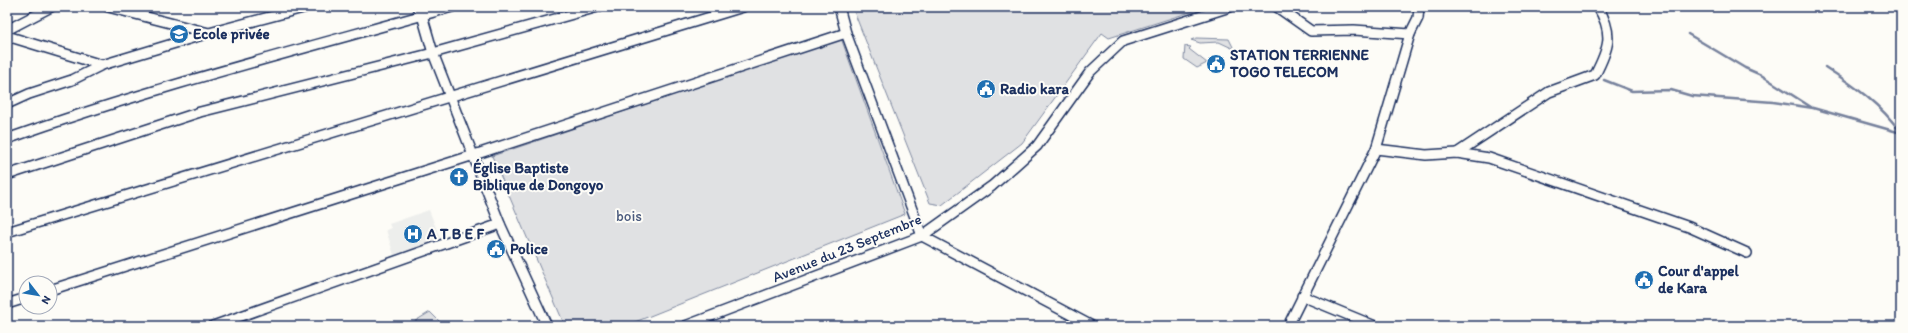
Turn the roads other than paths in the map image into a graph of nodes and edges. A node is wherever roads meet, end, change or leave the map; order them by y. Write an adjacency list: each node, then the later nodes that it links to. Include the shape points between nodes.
1 (51, 7): 13 (street)
2 (108, 7): 14 (street)
3 (305, 7): 14 (street)
4 (452, 7): 12 (street)
5 (598, 7): 18 (street)
6 (743, 7): 20 (street)
7 (1230, 7): 29 (street, Avenue du 23 Septembre, via 1123,41 1090,72 1037,146 992,186)
8 (1277, 7): 16 (street, via 1311,31 1354,30)
9 (1419, 7): 16 (street, via 1418,18)
10 (1598, 7): 24 (street, via 1610,32 1607,51 1595,75 1549,92)
11 (842, 8): 15 (street)
12 (420, 11): 18 (street); 22 (street, via 77,114)
13 (7, 30)
14 (209, 32): 19 (street)
15 (846, 33): 25 (street); 29 (street)
16 (1410, 34): 23 (street)
17 (7, 36): 19 (street)
18 (433, 53): 20 (street); 26 (street, via 200,112)
19 (102, 65): 21 (street, via 72,80)
20 (451, 97): 25 (street); 28 (street)
21 (7, 104)
22 (7, 139)
23 (1376, 149): 24 (street, via 1426,155); 32 (street)
24 (1457, 153): 30 (street, via 1489,158 1510,165 1689,227)
25 (474, 155): 27 (street); 31 (street)
26 (7, 175)
27 (500, 224): 35 (street); 36 (street)
28 (7, 232)
29 (922, 236): 37 (street, Avenue du 23 Septembre); 38 (street)
30 (1747, 253)
31 (58, 287)
32 (1302, 296): 39 (street); 40 (street)
33 (18, 301): 34 (street)
34 (7, 304)
35 (213, 326)
36 (547, 326)
37 (685, 326)
38 (1092, 326)
39 (1288, 326)
40 (1376, 326)

